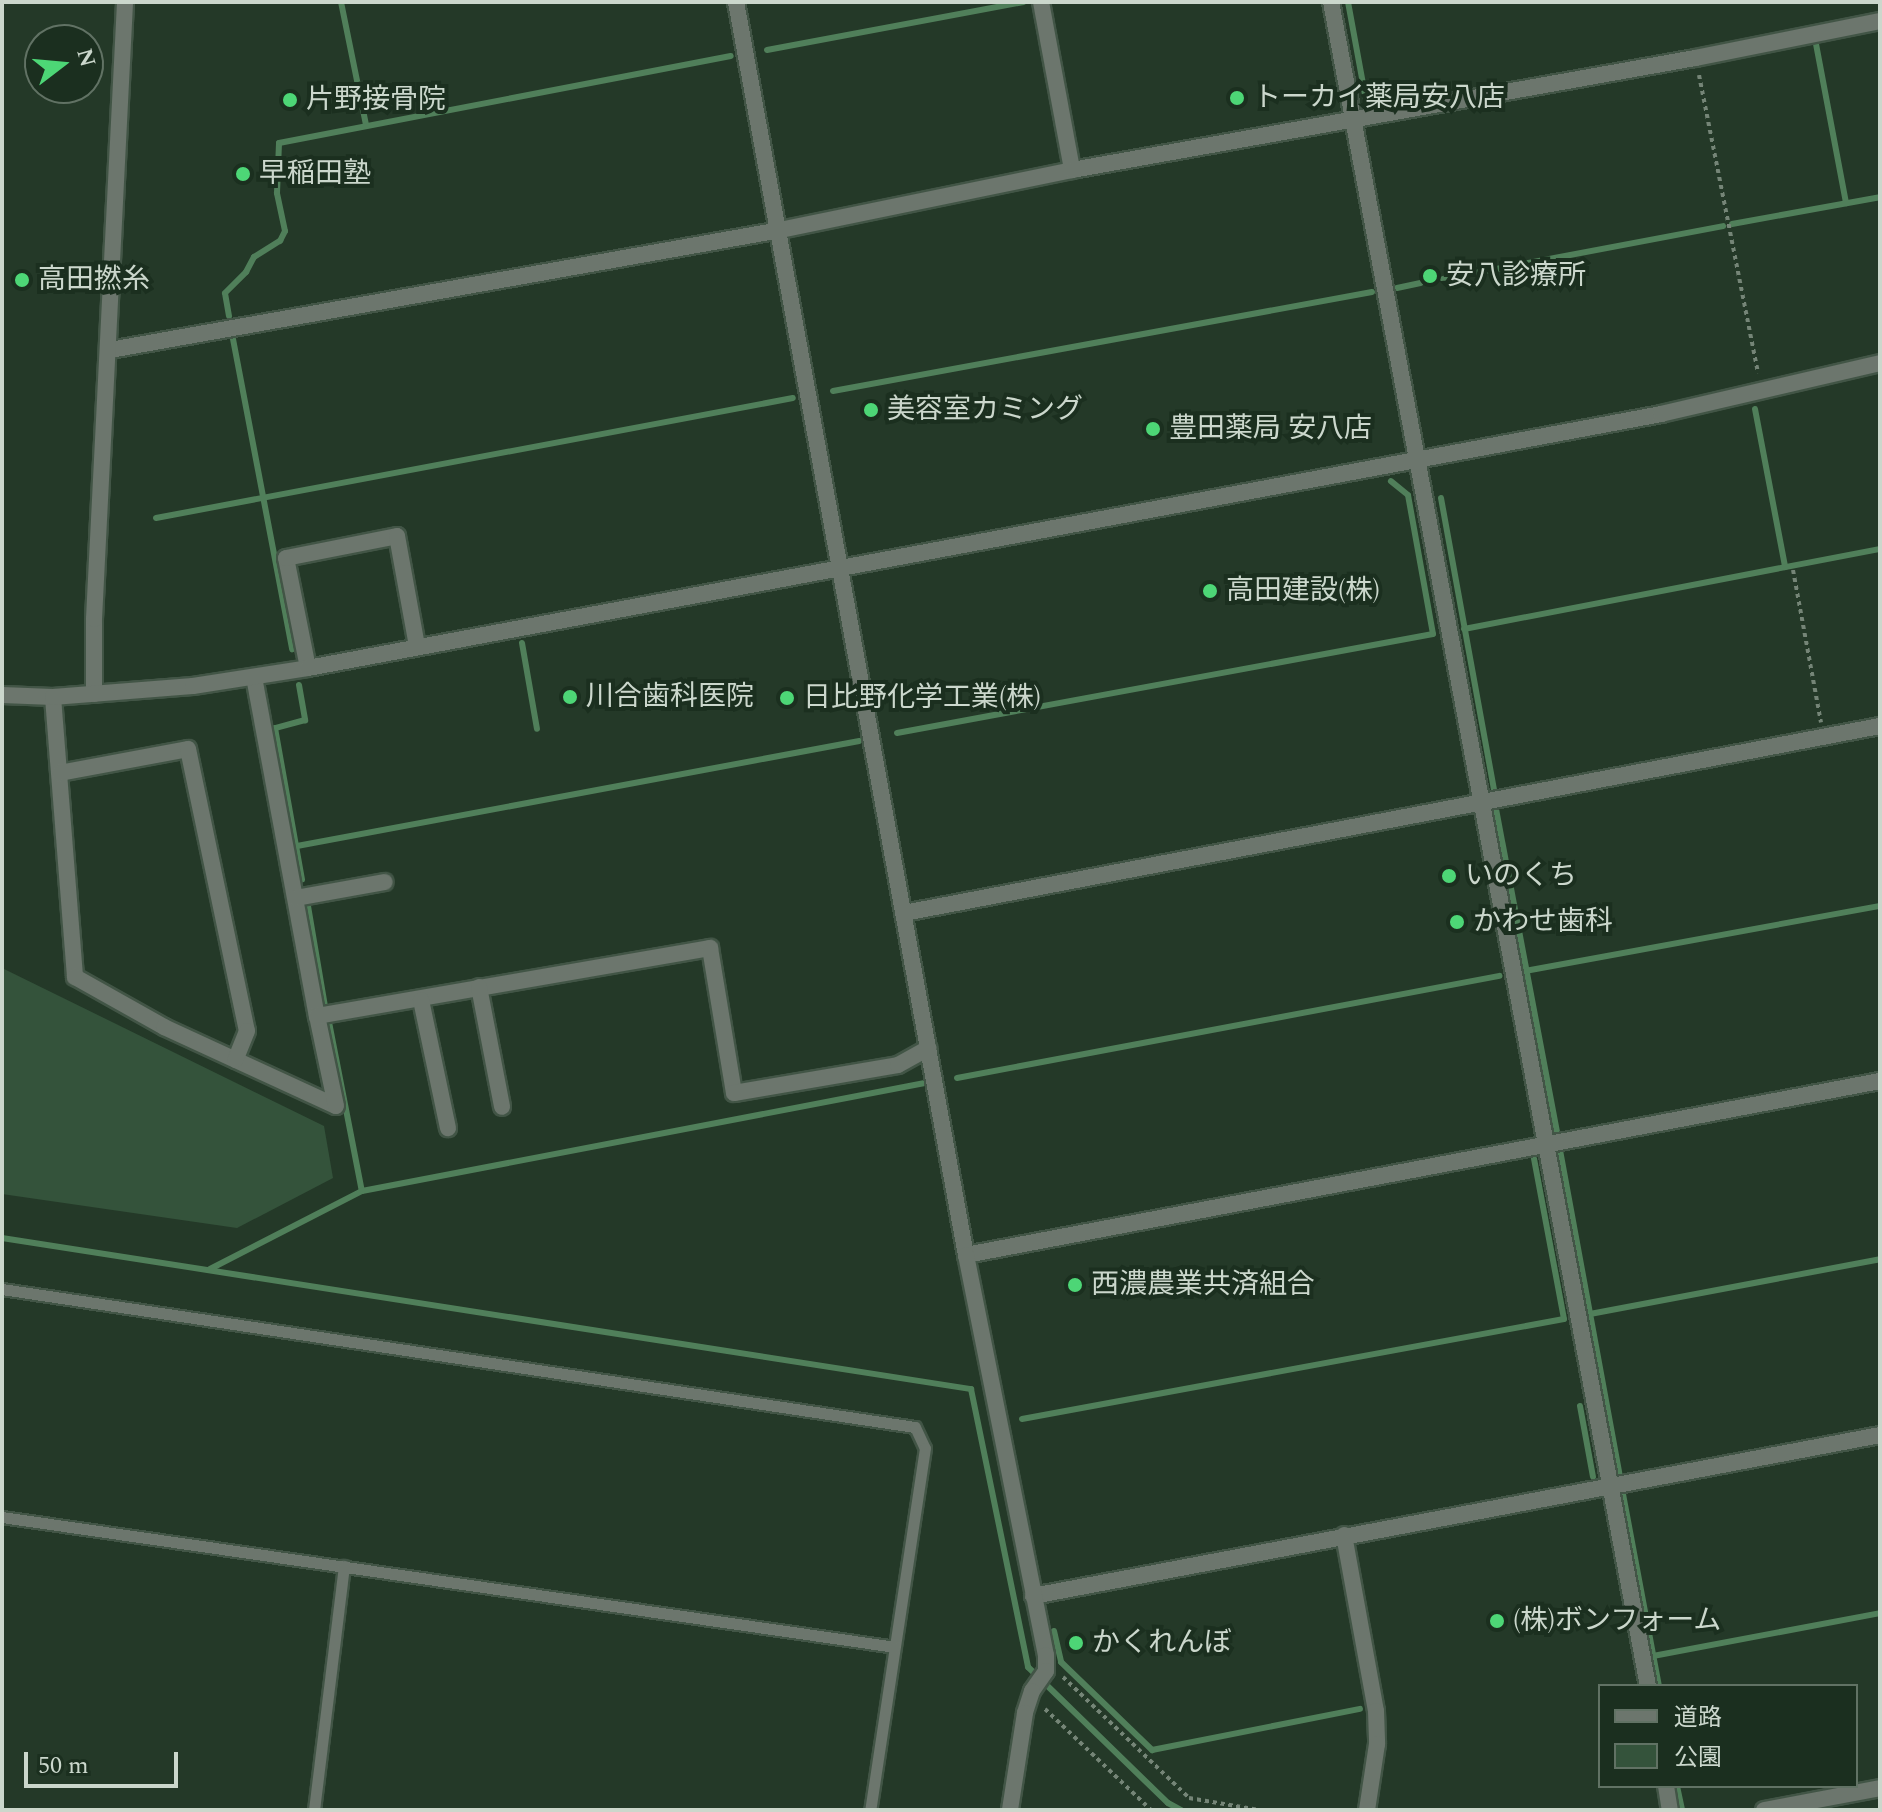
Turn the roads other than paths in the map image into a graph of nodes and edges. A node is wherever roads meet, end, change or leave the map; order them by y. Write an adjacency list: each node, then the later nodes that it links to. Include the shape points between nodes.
1 (125, 2): 9 (street)
2 (736, 2): 8 (street)
3 (1041, 2): 7 (street)
4 (1331, 2): 6 (street)
5 (1880, 21): 6 (street)
6 (1353, 117): 7 (street); 11 (street)
7 (1072, 170): 8 (street)
8 (780, 230): 9 (street); 12 (street)
9 (110, 350): 16 (street)
10 (1880, 363): 11 (street, via 1661,414)
11 (1417, 461): 12 (street); 21 (street)
12 (841, 568): 13 (street); 24 (street)
13 (417, 646): 14 (street); 14 (street, via 397,536 286,558)
14 (308, 668): 15 (street)
15 (254, 677): 16 (street); 23 (street)
16 (94, 694): 18 (street)
17 (2, 695): 18 (street)
18 (53, 697): 20 (street)
19 (1880, 726): 21 (street)
20 (60, 773): 29 (street, via 75,977); 29 (street, via 188,749 247,1031)
21 (1480, 802): 24 (street); 33 (street)
22 (385, 882): 23 (street)
23 (296, 898): 27 (street)
24 (904, 913): 28 (street)
25 (479, 987): 26 (street); 28 (street, via 710,948 734,1093 898,1065); 31 (street)
26 (421, 1000): 27 (street); 32 (street)
27 (317, 1016): 29 (street, via 336,1106)
28 (929, 1048): 34 (street)
29 (235, 1060)
30 (1880, 1081): 33 (street)
31 (502, 1107)
32 (448, 1128)
33 (1546, 1143): 34 (street); 37 (street)
34 (966, 1255): 41 (street)
35 (2, 1289): 42 (lane, via 915,1427 925,1448)
36 (1880, 1435): 37 (street)
37 (1611, 1486): 39 (street); 43 (street)
38 (2, 1517): 40 (lane)
39 (1344, 1535): 41 (street); 49 (street, via 1376,1711)
40 (344, 1566): 42 (lane); 46 (lane)
41 (1033, 1596): 48 (street, via 1046,1666 1031,1693)
42 (895, 1647): 47 (lane)
43 (1648, 1684)
44 (1666, 1788): 50 (street)
45 (1880, 1788): 51 (street)
46 (314, 1810)
47 (870, 1810)
48 (1010, 1810)
49 (1367, 1810)
50 (1670, 1810)
51 (1764, 1810)

